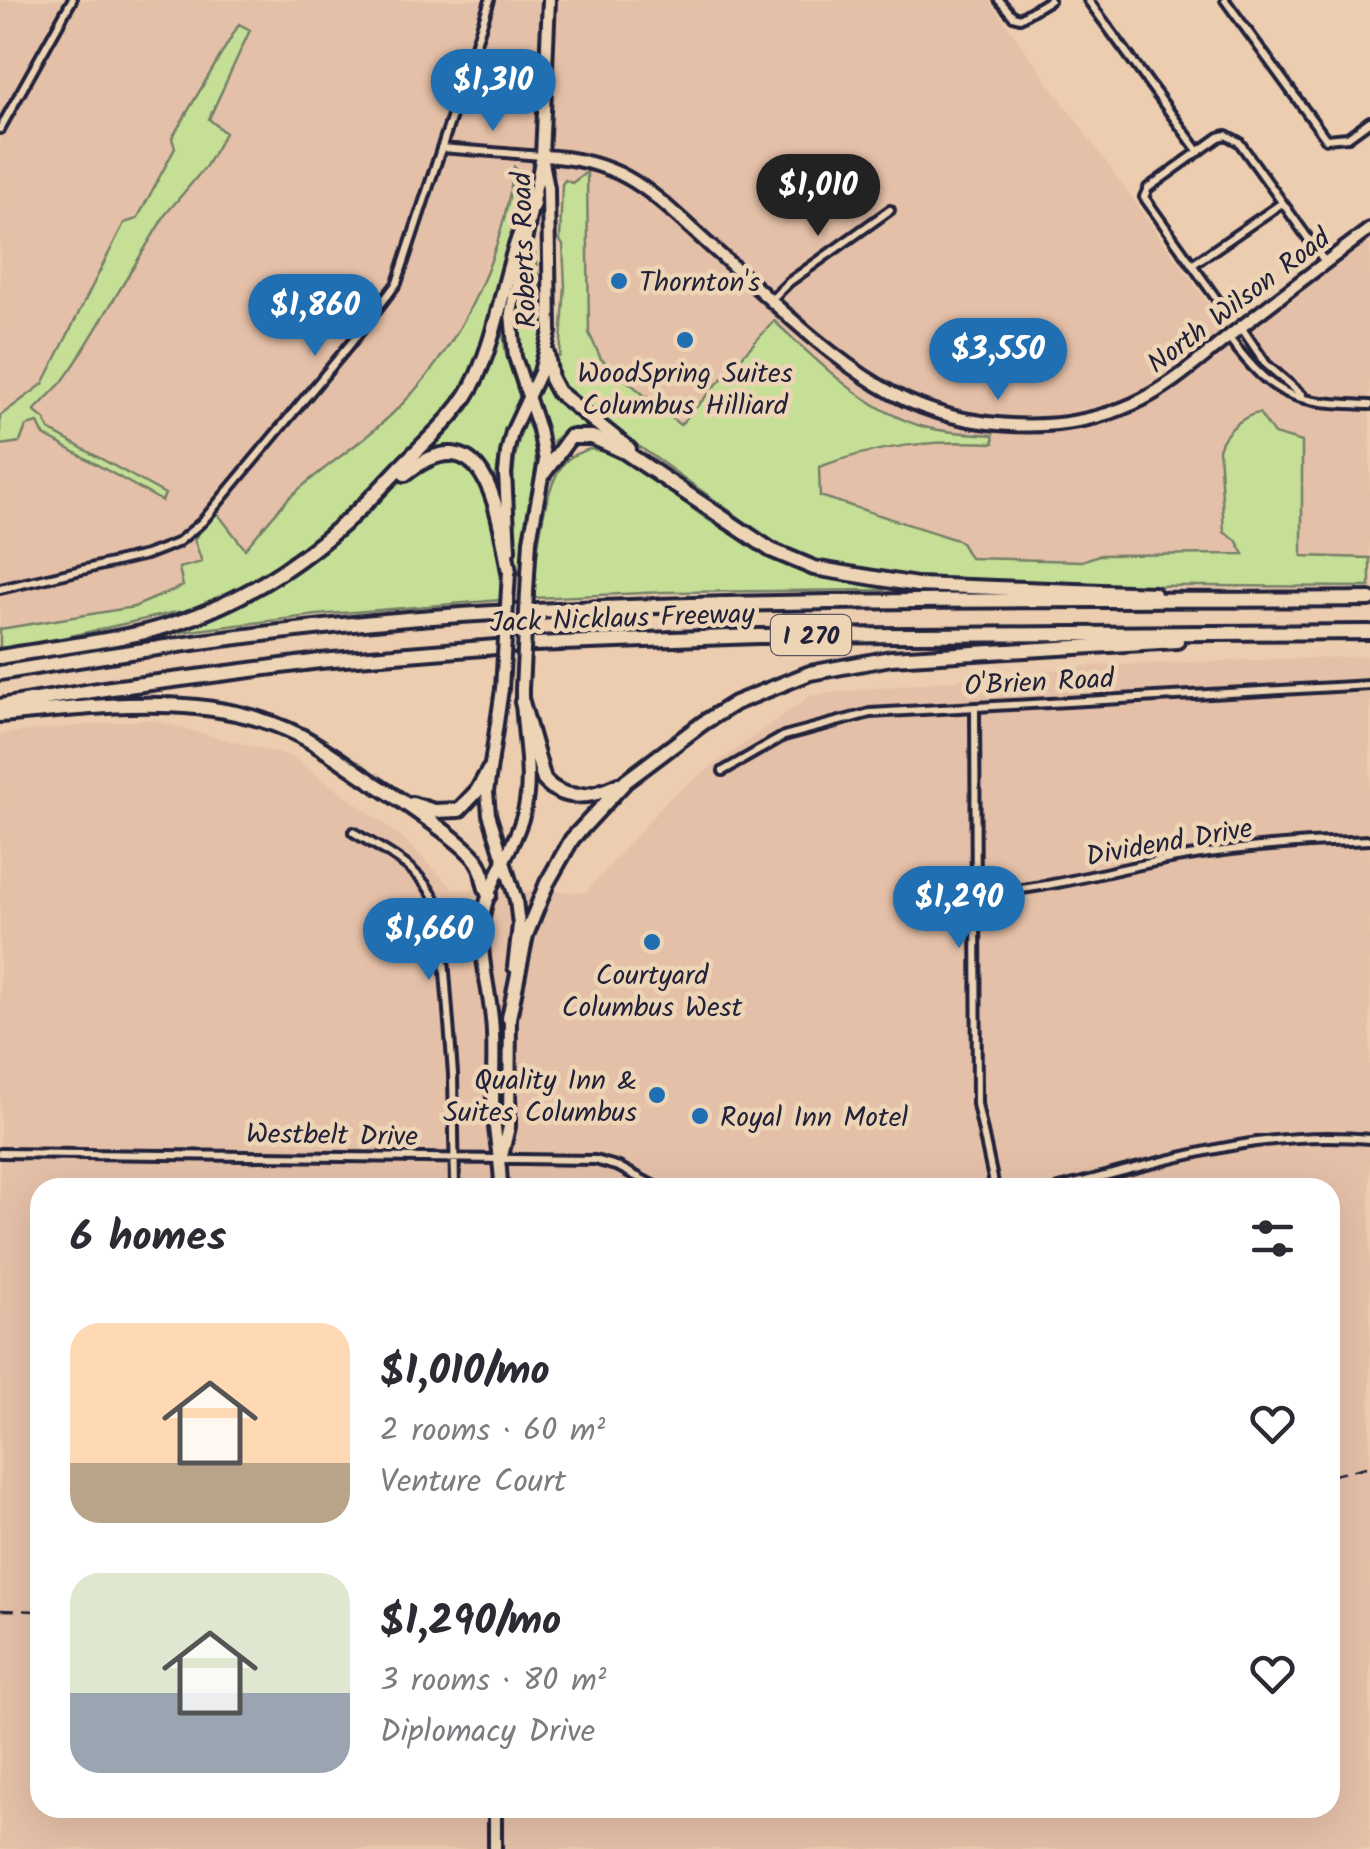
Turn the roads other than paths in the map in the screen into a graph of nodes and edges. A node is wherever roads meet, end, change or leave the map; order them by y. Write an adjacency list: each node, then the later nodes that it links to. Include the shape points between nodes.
1 (72, 0): 9 (street)
2 (490, 0): 10 (street)
3 (549, 0): 12 (main road, Roberts Road)
4 (999, 0): 5 (street, via 1020,18)
5 (1050, 0)
6 (1088, 0): 11 (street)
7 (1225, 0): 8 (street, via 1326,139 1348,137)
8 (1370, 121)
9 (0, 129)
10 (441, 148): 12 (street, North Wilson Road); 31 (street, via 397,283 202,522 177,543 146,555)
11 (1198, 152): 13 (street, via 1234,137); 18 (street, via 1144,197)
12 (542, 156): 14 (main road, Roberts Road); 19 (main road, North Wilson Road, via 594,162 641,185); 23 (main road, Roberts Road, via 548,188)
13 (1282, 203): 17 (street); 18 (street)
14 (533, 204): 24 (main road, Roberts Road, via 511,313 515,358); 29 (highway, via 476,378 446,423)
15 (890, 210): 19 (street)
16 (1370, 229): 17 (main road, North Wilson Road)
17 (1326, 262): 21 (main road, North Wilson Road)
18 (1192, 265): 20 (street)
19 (772, 299): 22 (main road, North Wilson Road, via 879,386 936,412 996,423 1066,421 1117,410 1162,387)
20 (1218, 300)
21 (1241, 327): 22 (main road, North Wilson Road); 25 (street, via 1266,364)
22 (1228, 337): 25 (street, via 1256,374)
23 (547, 353): 24 (main road, Roberts Road); 27 (highway, via 558,392)
24 (528, 397): 28 (main road, Roberts Road); 30 (main road, Roberts Road, via 504,473)
25 (1306, 400): 26 (street)
26 (1370, 405)
27 (650, 467): 28 (highway, via 581,435 565,442); 33 (highway, via 771,550 814,568 917,585 1140,592)
28 (544, 474): 39 (main road, Roberts Road, bridge, via 530,540)
29 (385, 486): 30 (highway, via 435,456 473,463 496,501); 36 (highway, via 305,558 220,607 148,631)
30 (508, 572): 43 (main road, Roberts Road, bridge, via 502,689)
31 (0, 589)
32 (1370, 599): 33 (highway, Jack Nicklaus Freeway / I 270)
33 (1206, 601): 37 (highway, Jack Nicklaus Freeway / I 270, via 756,603 492,613 320,628)
34 (1304, 632): 35 (highway, Jack Nicklaus Freeway / I 270); 40 (highway, Jack Nicklaus Freeway / I 270, via 758,636 493,646 320,661); 45 (highway, via 849,664 735,703)
35 (1370, 632)
36 (0, 657)
37 (0, 673)
38 (1370, 685): 41 (street, O'Brien Road)
39 (522, 696): 45 (highway, via 551,788 587,796); 49 (main road, Roberts Road, via 528,792)
40 (0, 706)
41 (975, 707): 44 (street, O'Brien Road, via 870,714 784,736); 50 (street)
42 (0, 715): 46 (highway, via 148,706 238,714 302,736)
43 (489, 770): 46 (highway, via 459,810); 49 (main road, Roberts Road, via 489,814)
44 (722, 771)
45 (626, 782): 52 (highway, via 560,857 526,935)
46 (404, 802): 51 (highway, via 480,864)
47 (353, 832): 55 (street, via 409,866 440,908)
48 (1370, 840): 50 (street, Dividend Drive, via 1153,862 1039,888)
49 (504, 860): 51 (main road, Roberts Road); 52 (main road, Roberts Road, via 518,914)
50 (977, 893): 60 (street, via 977,1104)
51 (488, 894): 56 (main road, Roberts Road, via 481,943)
52 (510, 1018): 56 (main road, Roberts Road, via 509,1127)
53 (1370, 1140): 61 (street, via 1246,1142)
54 (0, 1153): 55 (street, Westbelt Drive)
55 (455, 1158): 56 (street, Westbelt Drive); 57 (street)
56 (502, 1158): 58 (main road, Roberts Road); 59 (street, Westbelt Drive, via 595,1160)
57 (455, 1178)
58 (501, 1178)
59 (640, 1178)
60 (993, 1178)
61 (1100, 1178)
62 (495, 1818): 63 (main road)
63 (495, 1849)

